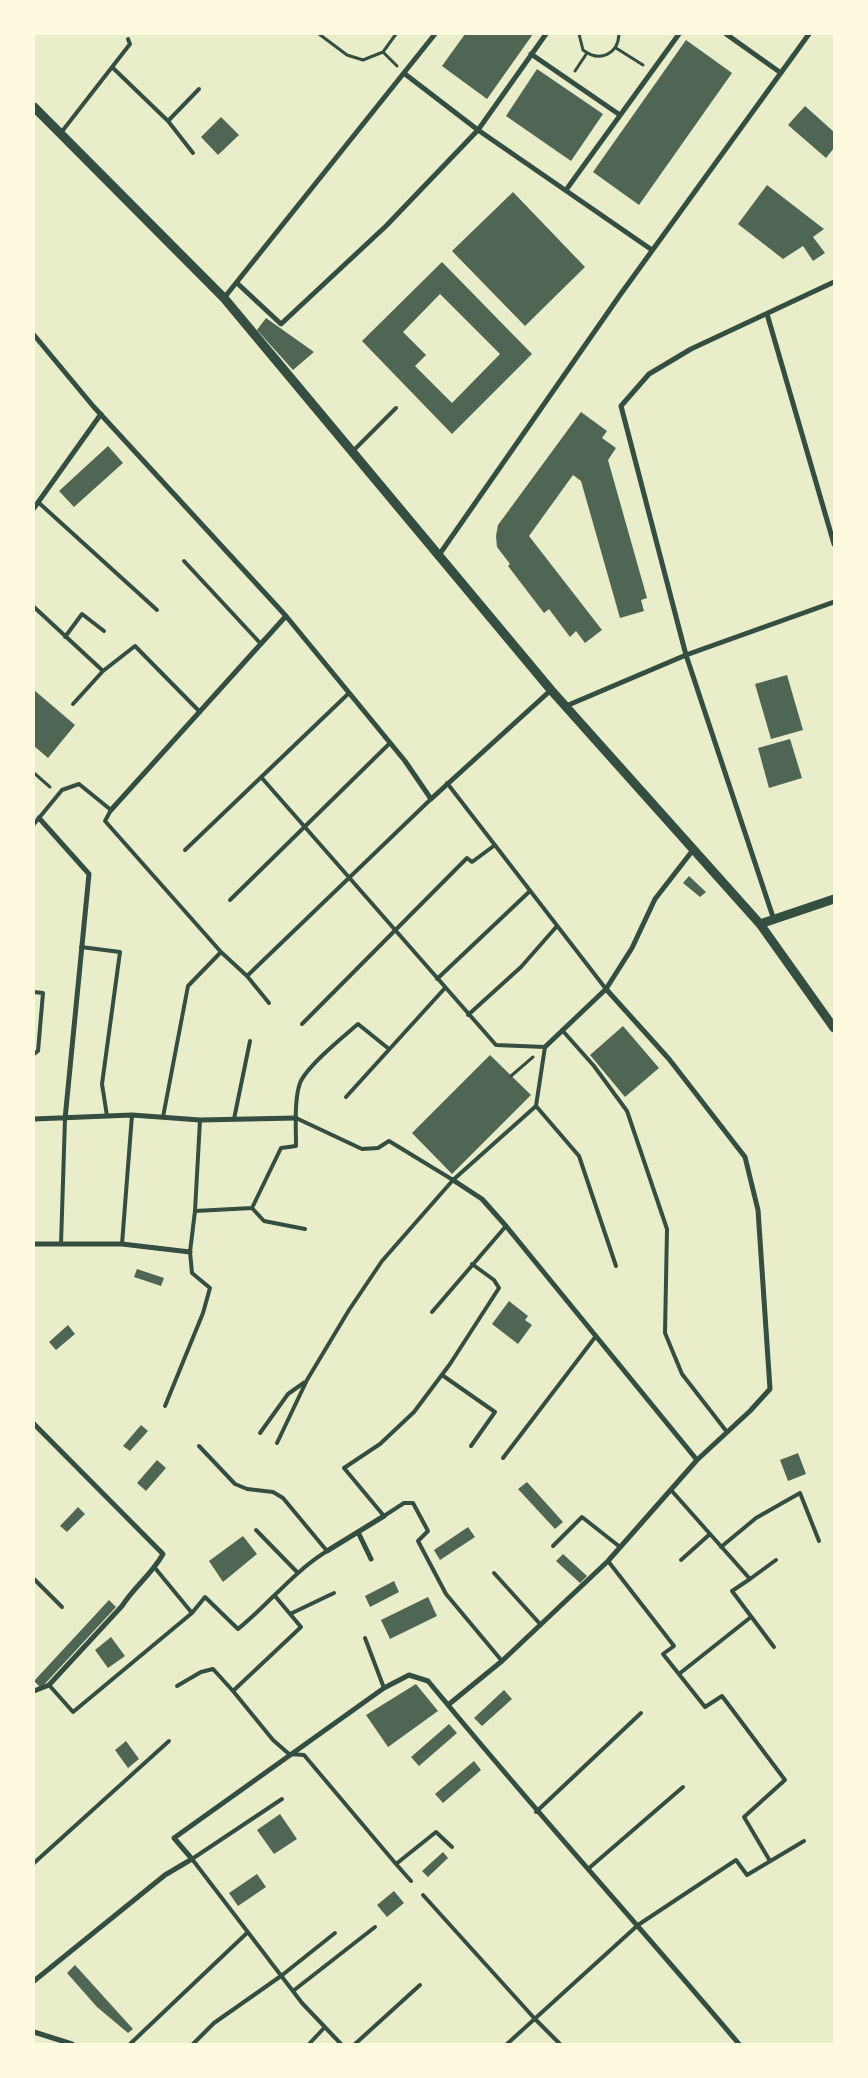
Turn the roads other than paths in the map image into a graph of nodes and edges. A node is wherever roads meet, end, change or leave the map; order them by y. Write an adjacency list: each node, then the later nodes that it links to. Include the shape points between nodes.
1 (435, 34): 10 (street)
2 (546, 34): 7 (street)
3 (680, 34): 13 (street)
4 (726, 34): 9 (street)
5 (809, 34): 9 (street)
6 (128, 39): 8 (lane, via 130,44)
7 (532, 54): 13 (street); 15 (street)
8 (113, 68): 14 (lane); 16 (lane)
9 (781, 73): 19 (street)
10 (404, 74): 15 (street); 21 (street)
11 (199, 89): 14 (lane)
12 (34, 107): 16 (street)
13 (620, 115): 18 (street)
14 (168, 121): 17 (lane)
15 (478, 130): 18 (street); 21 (street, via 386,226 281,324)
16 (60, 134): 22 (street)
17 (193, 154)
18 (566, 190): 19 (street)
19 (652, 250): 31 (street)
20 (834, 282): 23 (street)
21 (237, 283): 22 (street)
22 (224, 298): 27 (street)
23 (767, 314): 30 (street); 40 (street, via 691,349 650,374 621,406)
24 (34, 335): 26 (street)
25 (396, 408): 27 (lane)
26 (101, 414): 28 (street); 36 (street)
27 (352, 452): 31 (street)
28 (38, 502): 29 (street); 35 (lane)
29 (34, 508)
30 (834, 544)
31 (439, 555): 42 (street)
32 (184, 561): 39 (lane)
33 (834, 602): 40 (street)
34 (34, 607): 38 (lane)
35 (157, 610)
36 (286, 616): 39 (street); 43 (street)
37 (104, 631): 38 (lane, via 82,614)
38 (65, 637): 41 (lane)
39 (261, 644): 46 (street)
40 (686, 655): 45 (street); 62 (street)
41 (103, 671): 44 (lane); 46 (lane, via 135,646)
42 (552, 690): 45 (street); 49 (street)
43 (348, 694): 47 (street); 48 (lane)
44 (73, 704)
45 (566, 706): 57 (street)
46 (201, 712): 51 (street)
47 (390, 743): 50 (street); 54 (lane)
48 (261, 777): 54 (lane); 56 (lane)
49 (447, 783): 50 (street); 55 (lane)
50 (431, 799): 58 (lane)
51 (111, 810): 52 (lane, via 79,784 62,790); 67 (lane, via 105,821)
52 (39, 818): 53 (lane); 66 (street, via 89,874)
53 (34, 824)
54 (304, 829): 58 (lane); 60 (lane)
55 (495, 845): 59 (lane); 65 (lane, via 472,862 467,858)
56 (185, 850)
57 (693, 850): 63 (street); 71 (street, via 656,899 632,948)
58 (348, 878): 65 (lane); 68 (lane)
59 (530, 891): 64 (lane); 69 (lane)
60 (230, 900)
61 (834, 900): 62 (street)
62 (774, 920): 63 (street)
63 (760, 924): 76 (street)
64 (557, 926): 71 (lane); 74 (lane, via 521,967)
65 (394, 930): 69 (lane); 75 (lane)
66 (81, 947): 85 (lane, via 120,952 102,1084); 89 (street)
67 (221, 952): 68 (lane); 86 (lane, via 188,986)
68 (247, 976): 73 (lane)
69 (437, 979): 70 (lane)
70 (445, 988): 74 (lane); 80 (lane)
71 (606, 989): 77 (street); 109 (street, via 669,1059 745,1157 758,1210 770,1389)
72 (34, 992): 81 (lane, via 43,993 38,1051)
73 (269, 1003)
74 (468, 1015): 79 (lane, via 496,1046)
75 (302, 1024)
76 (834, 1028)
77 (562, 1030): 79 (street); 109 (lane, via 627,1111 666,1229 666,1333 682,1374)
78 (250, 1041): 90 (lane)
79 (545, 1047): 83 (lane)
80 (390, 1049): 82 (lane); 87 (lane, via 358,1024 314,1064 300,1083)
81 (34, 1054)
82 (346, 1097)
83 (536, 1106): 92 (lane); 102 (lane, via 579,1156)
84 (132, 1115): 85 (street); 86 (street); 99 (lane)
85 (108, 1116): 89 (street)
86 (163, 1117): 91 (street)
87 (296, 1118): 90 (street); 92 (lane, via 362,1149 378,1148 389,1141); 93 (lane, via 296,1146 281,1148)
88 (34, 1119): 89 (street)
89 (65, 1119): 98 (lane)
90 (234, 1119): 91 (street)
91 (200, 1120): 94 (lane)
92 (453, 1180): 95 (street, via 482,1199); 106 (lane, via 382,1261 348,1310)
93 (252, 1208): 94 (lane); 96 (lane, via 264,1221)
94 (195, 1211): 100 (lane)
95 (506, 1226): 101 (lane); 104 (street)
96 (305, 1229)
97 (34, 1244): 98 (street)
98 (61, 1244): 99 (street)
99 (122, 1244): 100 (street)
100 (190, 1252): 107 (lane, via 192,1273 210,1288 203,1314)
101 (472, 1264): 103 (lane); 105 (lane, via 494,1280 499,1288)
102 (616, 1266)
103 (432, 1312)
104 (596, 1336): 114 (lane); 115 (street)
105 (442, 1375): 113 (lane, via 495,1412); 117 (lane, via 414,1412 380,1444 344,1468)
106 (307, 1380): 110 (lane, via 288,1394); 111 (lane)
107 (165, 1406)
108 (34, 1424): 130 (street, via 163,1554)
109 (727, 1432): 115 (street)
110 (260, 1433)
111 (277, 1443)
112 (199, 1446): 125 (lane, via 235,1484 247,1490 273,1492 283,1498)
113 (471, 1446)
114 (504, 1458)
115 (697, 1460): 116 (street)
116 (671, 1490): 120 (lane); 123 (street)
117 (384, 1516): 119 (street); 144 (lane, via 404,1503 413,1503 428,1531 418,1541 446,1594)
118 (256, 1530): 131 (lane)
119 (358, 1532): 125 (street); 126 (street)
120 (710, 1534): 124 (lane); 127 (lane)
121 (819, 1541): 124 (lane, via 800,1493 756,1518)
122 (553, 1546): 123 (lane, via 582,1517)
123 (620, 1547): 129 (street)
124 (721, 1547): 134 (lane)
125 (327, 1551): 131 (lane)
126 (371, 1559)
127 (681, 1560)
128 (776, 1560): 134 (lane)
129 (608, 1561): 141 (street); 145 (lane, via 674,1646 663,1654)
130 (155, 1568): 138 (lane); 146 (street)
131 (297, 1572): 136 (lane)
132 (494, 1574): 141 (lane)
133 (34, 1579): 137 (lane)
134 (750, 1579): 140 (lane, via 732,1591)
135 (334, 1593): 139 (lane)
136 (275, 1596): 138 (lane, via 238,1629 205,1598); 139 (lane)
137 (62, 1606)
138 (192, 1613): 146 (lane, via 73,1712)
139 (290, 1614): 149 (lane, via 301,1627)
140 (751, 1617): 143 (lane); 145 (lane)
141 (541, 1625): 144 (street)
142 (365, 1638): 148 (lane)
143 (774, 1647)
144 (502, 1661): 151 (street)
145 (679, 1674): 161 (lane, via 705,1707 722,1696 785,1780 744,1816)
146 (49, 1685): 150 (street)
147 (177, 1686): 149 (lane, via 201,1672 214,1669)
148 (384, 1688): 151 (street, via 409,1675 428,1681); 154 (street)
149 (233, 1690): 154 (lane, via 273,1740)
150 (34, 1692)
151 (448, 1706): 157 (street)
152 (641, 1714): 157 (lane)
153 (169, 1742): 162 (lane)
154 (289, 1754): 160 (street, via 174,1838); 163 (lane, via 304,1755)
155 (683, 1787): 164 (lane)
156 (282, 1800): 160 (lane)
157 (536, 1812): 164 (street)
158 (804, 1841): 161 (lane)
159 (452, 1847): 163 (lane, via 436,1832)
160 (192, 1859): 169 (lane); 172 (street, via 165,1875)
161 (770, 1861): 167 (lane, via 747,1875 736,1860)
162 (34, 1863)
163 (396, 1864): 165 (lane)
164 (588, 1869): 167 (street)
165 (411, 1881)
166 (423, 1895): 175 (lane)
167 (638, 1925): 175 (lane); 186 (street)
168 (375, 1927): 174 (lane)
169 (248, 1932): 171 (lane); 179 (lane)
170 (335, 1933): 171 (lane)
171 (281, 1976): 174 (lane); 180 (lane, via 214,2023)
172 (34, 1981)
173 (420, 1984): 183 (lane)
174 (293, 1991): 176 (lane)
175 (535, 2019): 184 (lane); 185 (lane)
176 (325, 2027): 181 (lane); 182 (lane)
177 (34, 2032): 178 (street)
178 (72, 2044)
179 (130, 2044)
180 (193, 2044)
181 (310, 2044)
182 (341, 2044)
183 (355, 2044)
184 (507, 2044)
185 (560, 2044)
186 (739, 2044)

